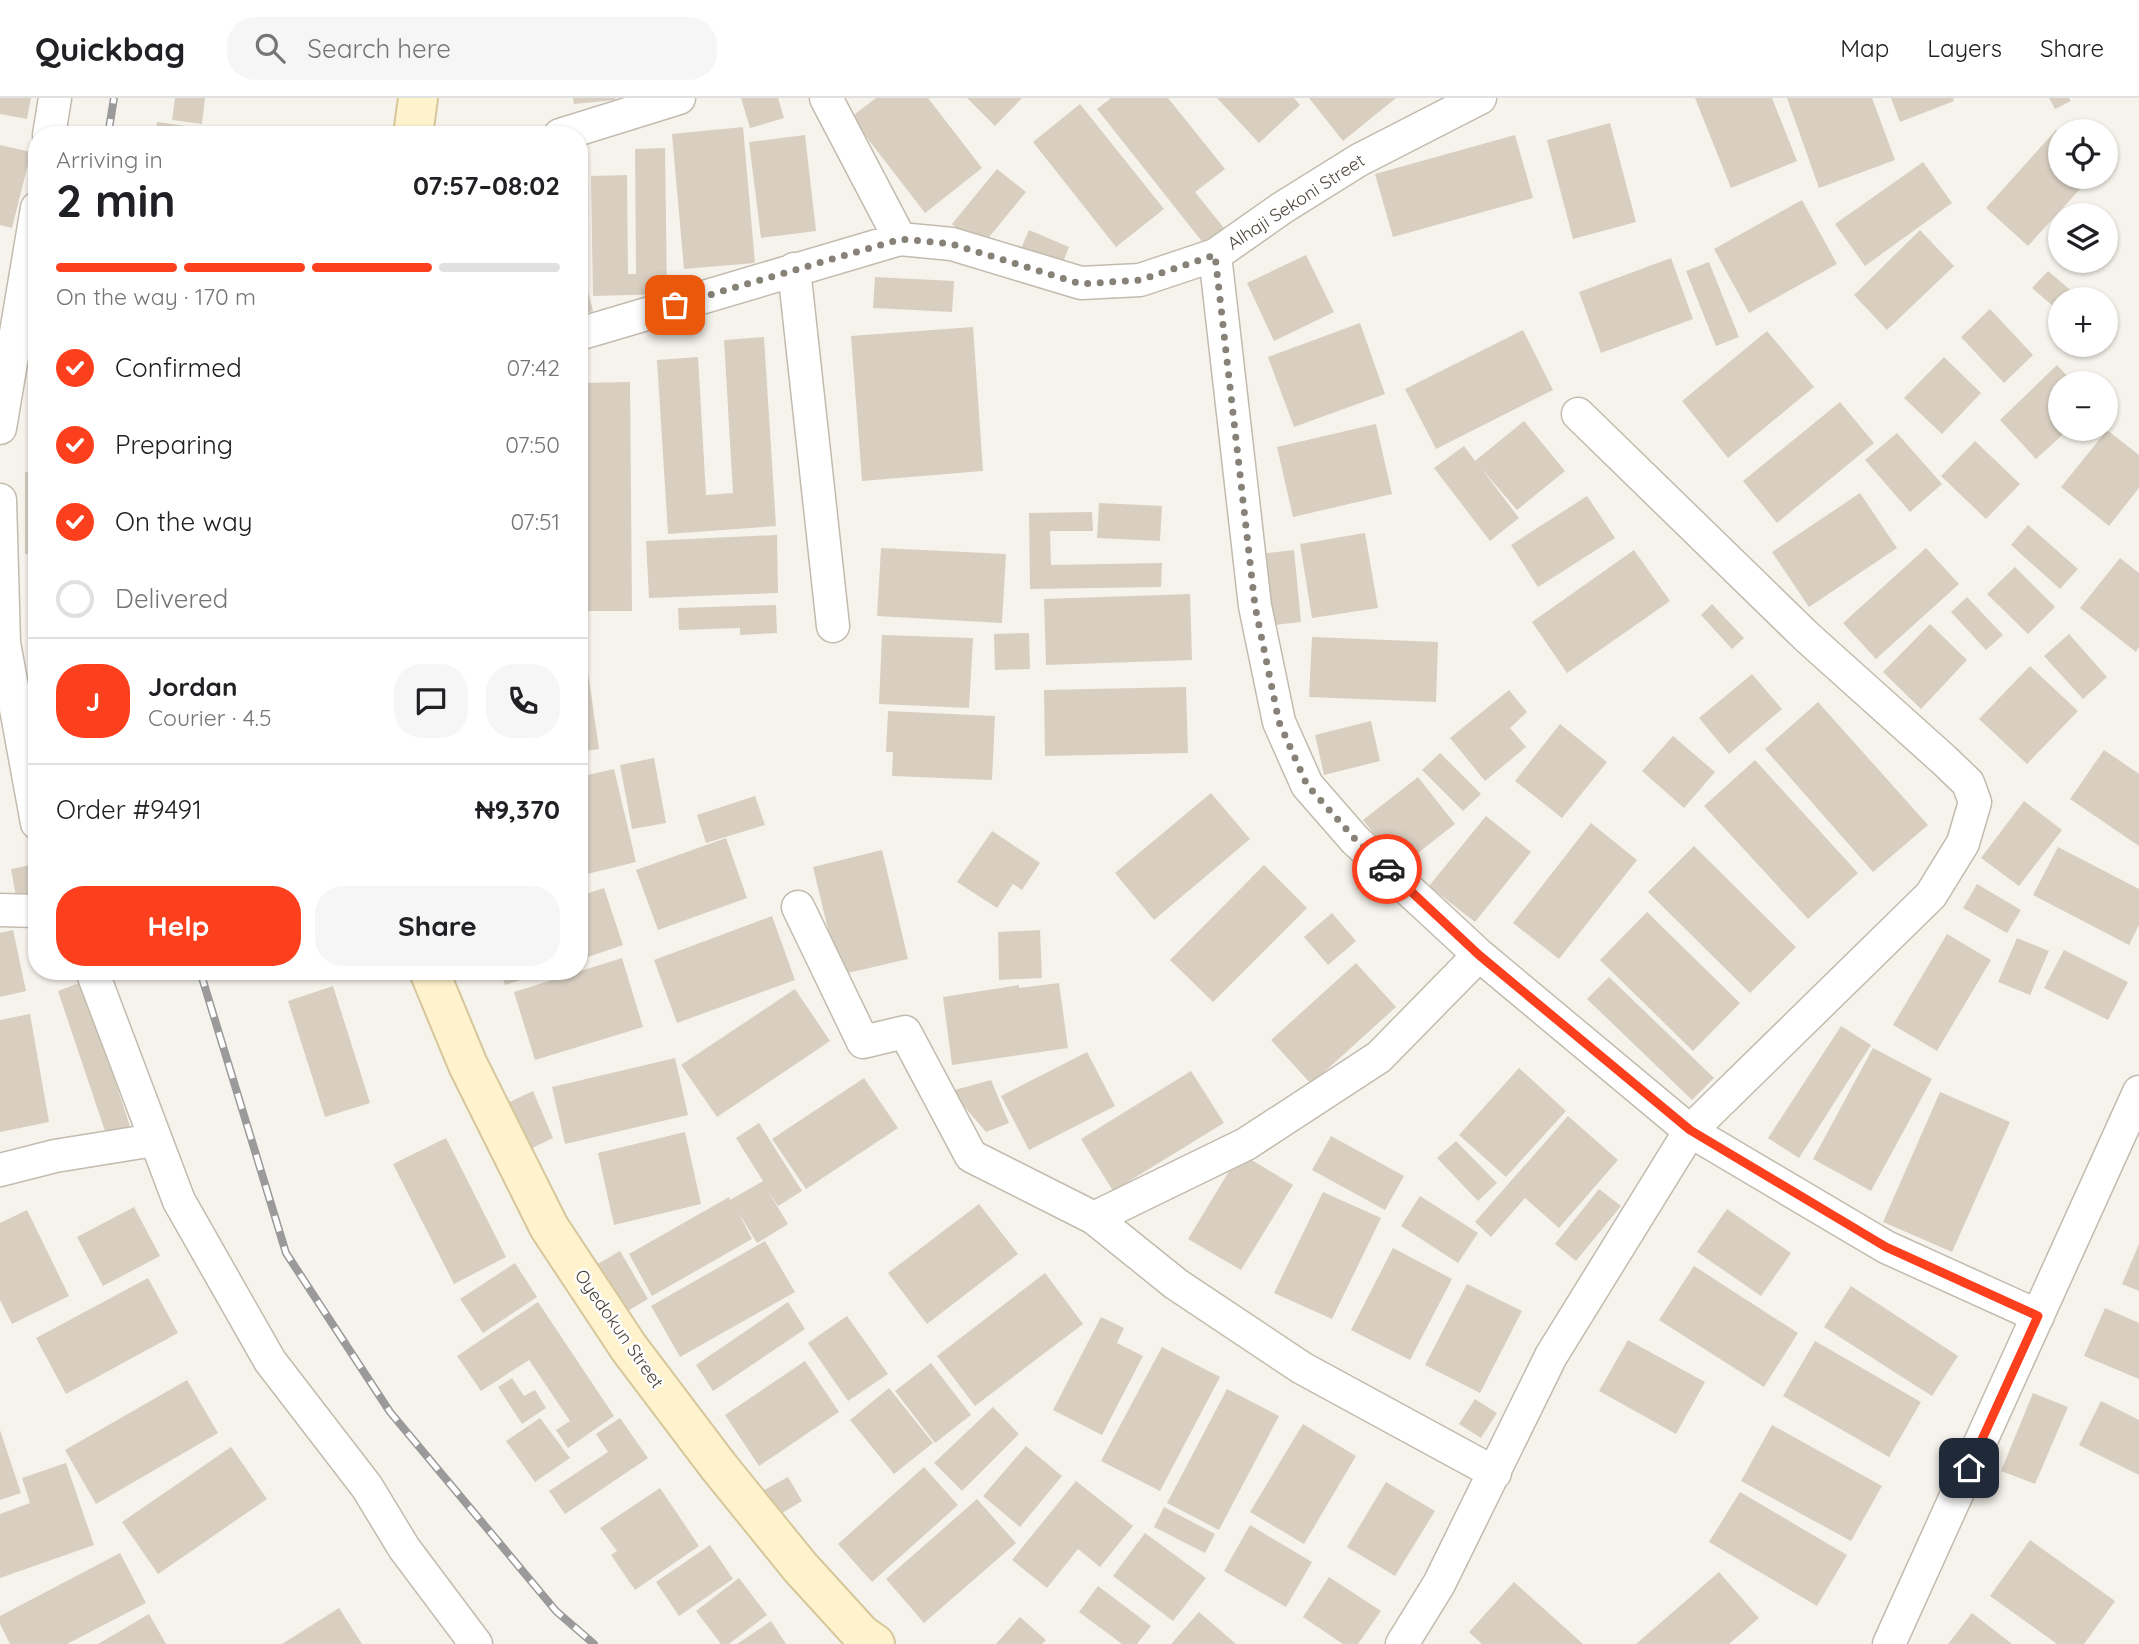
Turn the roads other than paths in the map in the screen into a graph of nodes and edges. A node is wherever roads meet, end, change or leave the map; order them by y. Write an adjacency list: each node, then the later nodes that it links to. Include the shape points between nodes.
1 (55, 98): 6 (street)
2 (418, 98): 7 (street)
3 (679, 98): 8 (street)
4 (827, 98): 9 (street)
5 (1480, 98): 10 (street, Alhaji Sekoni Street, via 1359,160)
6 (50, 126)
7 (414, 126)
8 (588, 126)
9 (901, 239): 10 (street, Alhaji Sekoni Street, via 952,244 1081,284 1140,280); 12 (street, Alhaji Sekoni Street)
10 (1215, 255): 22 (street, via 1255,606 1279,722 1307,785 1356,840)
11 (28, 262): 15 (street)
12 (794, 269): 13 (street, Alhaji Sekoni Street); 17 (street)
13 (588, 331)
14 (1578, 414): 26 (street, via 1807,638 1968,783 1975,802 1964,843 1931,895)
15 (0, 428)
16 (0, 500): 18 (street, via 4,643)
17 (833, 626)
18 (28, 774)
19 (798, 907): 29 (street, via 863,1041 905,1032 971,1156)
20 (0, 910): 21 (street)
21 (28, 911)
22 (1479, 955): 26 (street); 29 (street, via 1379,1057 1246,1144)
23 (95, 980): 27 (street)
24 (433, 980): 33 (street, Oyedokun Street, via 468,1066 549,1227 629,1348 800,1567)
25 (2139, 1092): 30 (street)
26 (1690, 1130): 30 (street, via 1886,1247); 31 (street, via 1551,1356)
27 (154, 1140): 28 (street); 32 (street, via 179,1201 270,1361 367,1487 404,1548)
28 (0, 1170)
29 (1094, 1218): 31 (street, via 1176,1284 1302,1368)
30 (2038, 1316): 35 (street)
31 (1495, 1474): 34 (street, via 1439,1584)
32 (476, 1644)
33 (875, 1644)
34 (1402, 1644)
35 (1889, 1644)

